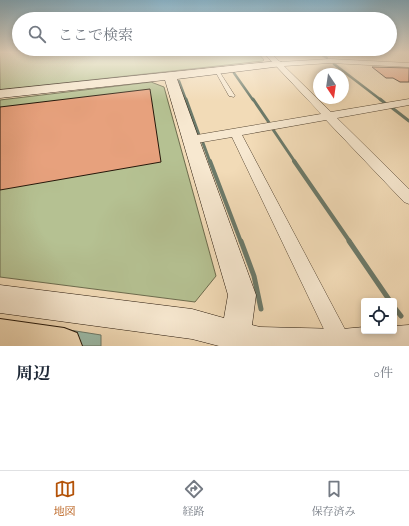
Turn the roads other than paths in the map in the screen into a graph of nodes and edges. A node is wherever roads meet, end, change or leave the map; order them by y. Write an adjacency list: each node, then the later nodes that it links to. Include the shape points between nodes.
1 (233, 69): 3 (street)
2 (283, 69): 8 (street)
3 (217, 71): 4 (street); 6 (lane)
4 (170, 76): 5 (street); 10 (street)
5 (0, 94)
6 (232, 96)
7 (409, 102): 8 (street)
8 (329, 116): 9 (street); 11 (street)
9 (235, 132): 10 (street); 16 (street)
10 (191, 140): 15 (street, via 242,295 241,307)
11 (409, 198)
12 (0, 299): 15 (street, via 192,324)
13 (0, 337): 17 (highway)
14 (409, 340): 16 (street)
15 (252, 341): 16 (street)
16 (342, 344)
17 (64, 346)

